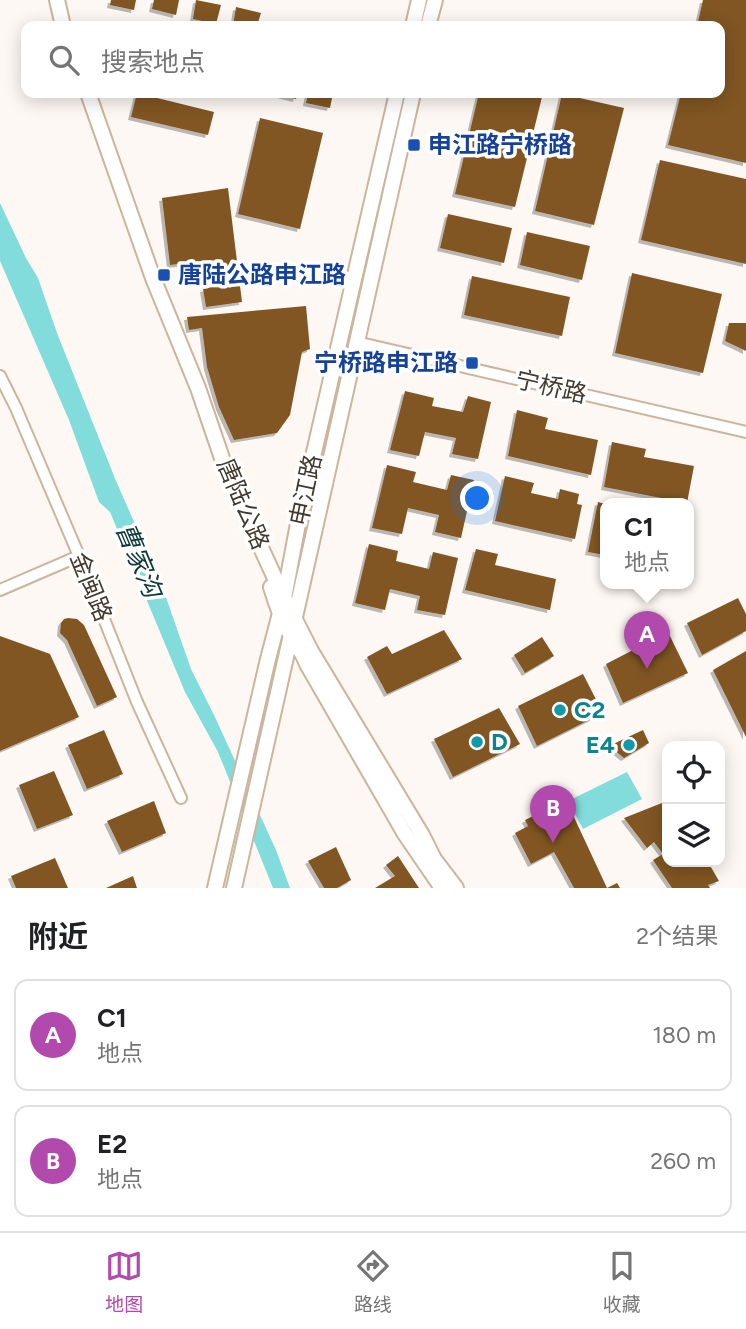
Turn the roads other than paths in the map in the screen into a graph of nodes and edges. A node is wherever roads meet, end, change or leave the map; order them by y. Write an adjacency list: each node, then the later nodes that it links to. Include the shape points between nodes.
1 (57, 0): 5 (main road)
2 (65, 0): 6 (main road)
3 (419, 0): 7 (main road)
4 (435, 0): 8 (main road)
5 (62, 21)
6 (69, 21)
7 (414, 21)
8 (429, 21)
9 (83, 98): 19 (main road, 唐陆公路, via 221,474)
10 (90, 98): 18 (main road, 唐陆公路, via 224,464)
11 (396, 98): 18 (main road, 申江路)
12 (412, 98): 13 (main road, 申江路)
13 (356, 342): 15 (street, 宁桥路); 20 (main road, 申江路)
14 (0, 376): 16 (street, 金闽路)
15 (746, 432)
16 (79, 556): 17 (street); 22 (street, 金闽路)
17 (0, 590)
18 (284, 598): 19 (main road, 申江路); 20 (main road, 唐陆公路)
19 (280, 615): 21 (main road, 唐陆公路); 23 (main road, 申江路)
20 (295, 619): 21 (main road, 申江路); 26 (main road, 唐陆公路, via 434,859)
21 (291, 635): 24 (main road, 申江路); 25 (main road, 唐陆公路, via 405,834)
22 (181, 798)
23 (215, 888)
24 (234, 888)
25 (442, 888)
26 (456, 888)

